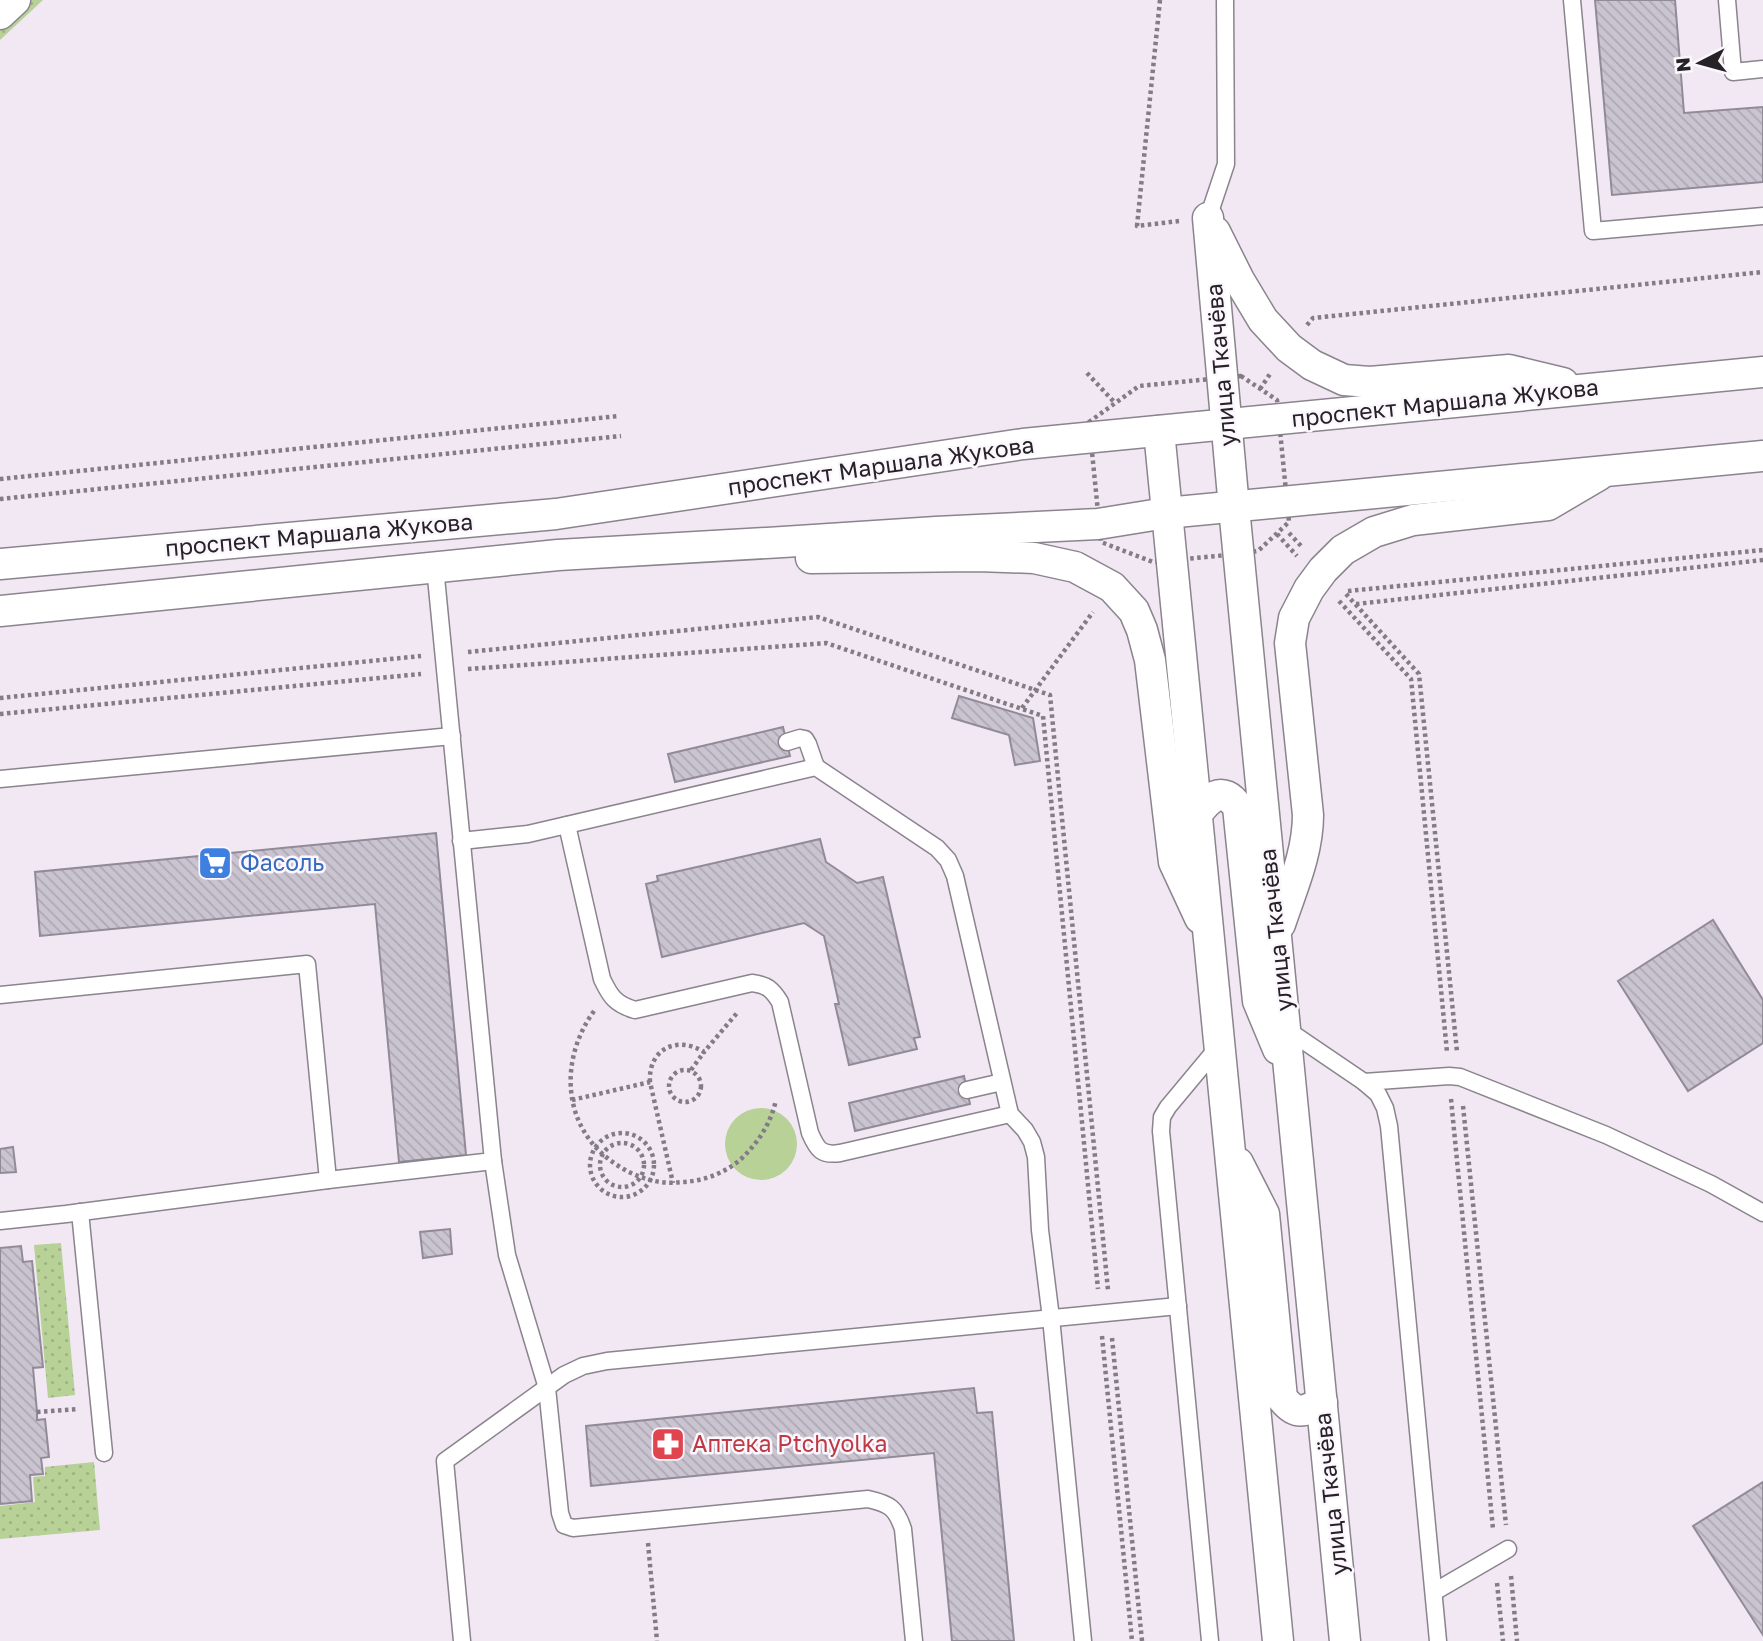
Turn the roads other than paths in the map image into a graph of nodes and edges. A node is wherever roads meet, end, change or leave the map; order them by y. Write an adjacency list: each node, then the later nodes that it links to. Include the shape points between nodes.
1 (15, 0): 5 (street)
2 (1225, 0): 8 (lane, via 1226,164)
3 (1572, 0): 7 (lane, via 1593,231)
4 (1727, 0): 6 (lane, via 1733,72)
5 (0, 13)
6 (1763, 69)
7 (1763, 216)
8 (1208, 218): 10 (street, via 1263,320 1289,348 1344,380 1370,382 1509,370); 11 (street, улица Ткачёва)
9 (1763, 372): 10 (street, проспект Маршала Жукова)
10 (1587, 389): 11 (street, проспект Маршала Жукова)
11 (1226, 425): 12 (street, проспект Маршала Жукова); 15 (street, улица Ткачёва)
12 (1159, 431): 16 (street); 18 (street, проспект Маршала Жукова, via 1023,444 556,514)
13 (1763, 456): 14 (street, проспект Маршала Жукова)
14 (1606, 471): 15 (street, проспект Маршала Жукова, via 1285,514); 28 (street, via 1548,505 1413,520 1374,532 1343,550 1309,589 1294,618 1290,643 1308,835)
15 (1234, 508): 16 (street, проспект Маршала Жукова); 28 (street, улица Ткачёва)
16 (1167, 513): 17 (street, проспект Маршала Жукова, via 1098,524); 25 (street)
17 (783, 542): 19 (street, проспект Маршала Жукова); 29 (street, via 812,559 1034,558 1075,567 1112,587 1134,611 1142,630 1150,660 1174,862)
18 (0, 564)
19 (435, 567): 20 (street, проспект Маршала Жукова); 21 (lane)
20 (0, 611)
21 (452, 736): 24 (lane); 27 (lane)
22 (787, 742): 23 (lane, via 805,739)
23 (816, 768): 26 (lane); 34 (lane, via 948,860)
24 (0, 779)
25 (1196, 815): 29 (street); 33 (street, via 1211,797 1223,794 1238,807 1258,1001)
26 (567, 825): 27 (lane); 37 (lane, via 602,979 610,996 635,1010 752,983 765,985 780,1002 816,1148 829,1155)
27 (461, 841): 39 (lane)
28 (1276, 934): 31 (street, улица Ткачёва)
29 (1209, 937): 32 (street)
30 (0, 995): 40 (lane, via 307,964)
31 (1286, 1029): 33 (street, улица Ткачёва); 35 (lane)
32 (1220, 1045): 38 (street); 44 (lane, via 1162,1117)
33 (1290, 1075): 47 (street, улица Ткачёва)
34 (1002, 1082): 36 (lane); 37 (lane)
35 (1364, 1082): 42 (lane, via 1460,1077 1606,1135); 50 (lane, via 1378,1094 1389,1126)
36 (967, 1090)
37 (1010, 1114): 45 (lane, via 1032,1142)
38 (1230, 1147): 47 (street, via 1264,1214 1282,1398 1298,1411); 55 (street)
39 (493, 1161): 40 (lane); 46 (lane, via 507,1255)
40 (328, 1180): 41 (lane)
41 (80, 1212): 43 (lane); 48 (lane)
42 (1763, 1213)
43 (0, 1221)
44 (1178, 1306): 45 (lane); 54 (lane)
45 (1051, 1318): 46 (lane, via 607,1361 583,1366); 53 (lane)
46 (547, 1388): 51 (lane, via 445,1461); 52 (lane, via 564,1525 573,1528 869,1499 884,1502 898,1513 903,1530)
47 (1322, 1402): 56 (street, улица Ткачёва)
48 (104, 1453)
49 (1507, 1542): 50 (lane)
50 (1434, 1592): 57 (lane)
51 (463, 1641)
52 (914, 1641)
53 (1083, 1641)
54 (1210, 1641)
55 (1278, 1641)
56 (1345, 1641)
57 (1438, 1641)

